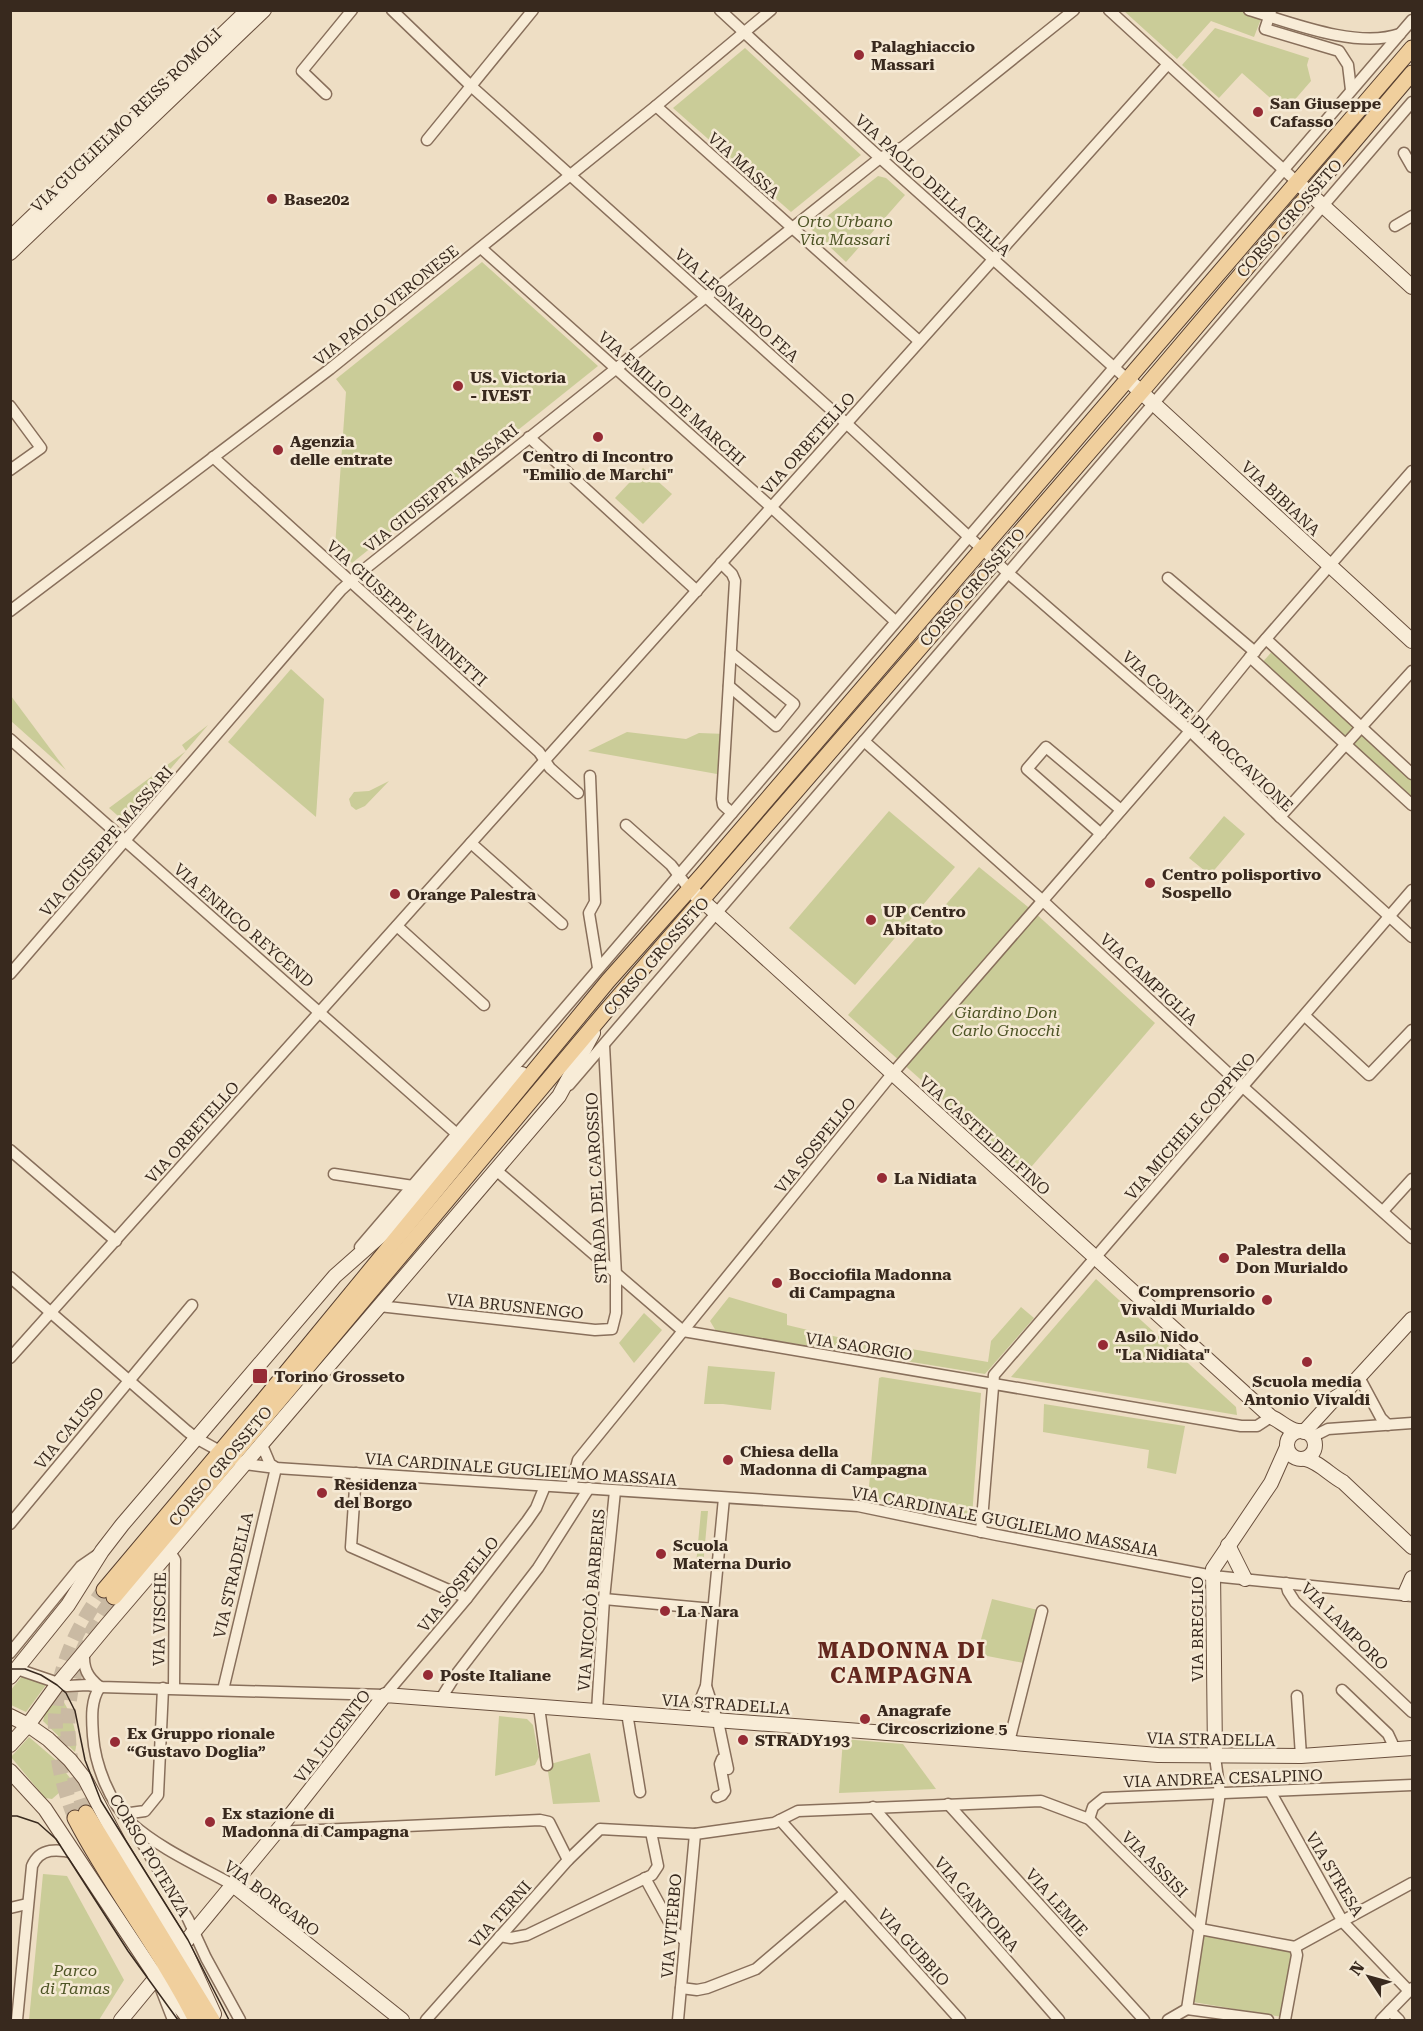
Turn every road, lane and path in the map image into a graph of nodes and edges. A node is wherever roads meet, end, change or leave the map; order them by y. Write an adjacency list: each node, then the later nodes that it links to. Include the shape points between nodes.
1 (248, 10): 35 (street, VIA GUGLIELMO REISS ROMOLI)
2 (264, 10): 37 (street, VIA GUGLIELMO REISS ROMOLI)
3 (352, 10): 20 (street, via 302,71)
4 (392, 10): 18 (street, VIA LEONARDO FEA)
5 (532, 10): 18 (street)
6 (771, 10): 14 (street, VIA PAOLO VERONESE)
7 (1074, 10): 25 (street, VIA GIUSEPPE MASSARI, via 903,147)
8 (1109, 10): 16 (street)
9 (1249, 10): 11 (street)
10 (727, 13): 14 (street, VIA PAOLO DELLA CELLA)
11 (1270, 13): 13 (street, via 1346,38 1382,38); 19 (street, via 1265,28 1339,51 1348,65)
12 (1413, 20): 13 (street, CORSO GROSSETO)
13 (1400, 33): 19 (street, CORSO GROSSETO)
14 (745, 34): 22 (street, VIA PAOLO VERONESE); 25 (street, VIA PAOLO DELLA CELLA)
15 (1413, 48): 29 (main road, CORSO GROSSETO)
16 (1168, 64): 27 (street); 38 (street, VIA ORBETELLO)
17 (1413, 73): 30 (main road, CORSO GROSSETO)
18 (471, 86): 23 (street); 28 (street, VIA LEONARDO FEA)
19 (1352, 90): 27 (street, CORSO GROSSETO)
20 (326, 94)
21 (1413, 102): 31 (street, CORSO GROSSETO)
22 (656, 106): 28 (street, VIA PAOLO VERONESE); 34 (street, VIA MASSA)
23 (426, 140)
24 (1404, 153): 26 (street)
25 (880, 158): 34 (street, VIA GIUSEPPE MASSARI); 38 (street, VIA PAOLO DELLA CELLA)
26 (1413, 167)
27 (1283, 169): 29 (street); 42 (street, CORSO GROSSETO)
28 (572, 174): 36 (street, VIA PAOLO VERONESE); 40 (street, VIA LEONARDO FEA)
29 (1297, 182): 30 (street); 44 (main road, CORSO GROSSETO)
30 (1311, 194): 31 (street); 45 (main road, CORSO GROSSETO)
31 (1324, 206): 39 (street); 46 (street, CORSO GROSSETO)
32 (1413, 216): 33 (street)
33 (1395, 226)
34 (792, 228): 40 (street, VIA GIUSEPPE MASSARI); 41 (street, VIA MASSA)
35 (10, 238)
36 (481, 248): 43 (street, VIA EMILIO DE MARCHI); 50 (street, VIA PAOLO VERONESE)
37 (10, 253)
38 (992, 260): 41 (street, VIA ORBETELLO); 42 (street, VIA PAOLO DELLA CELLA)
39 (1413, 287)
40 (705, 298): 43 (street, VIA GIUSEPPE MASSARI); 48 (street, VIA LEONARDO FEA)
41 (919, 341): 48 (street, VIA ORBETELLO)
42 (1113, 367): 44 (street, VIA PAOLO DELLA CELLA); 54 (street, CORSO GROSSETO)
43 (616, 368): 49 (street, VIA GIUSEPPE MASSARI); 53 (street, VIA EMILIO DE MARCHI)
44 (1128, 380): 45 (street, VIA BIBIANA); 55 (main road, CORSO GROSSETO)
45 (1142, 391): 46 (street, VIA BIBIANA); 56 (main road, CORSO GROSSETO)
46 (1154, 402): 58 (street, VIA BIBIANA); 59 (street, CORSO GROSSETO)
47 (10, 406): 51 (street, via 41,448)
48 (846, 423): 53 (street, VIA ORBETELLO); 54 (street, VIA LEONARDO FEA)
49 (529, 437): 61 (street, VIA GIUSEPPE MASSARI); 62 (street)
50 (213, 457): 61 (street, VIA GIUSEPPE VANINETTI); 63 (street, VIA PAOLO VERONESE)
51 (10, 470)
52 (1413, 471): 58 (street, VIA SOSPELLO)
53 (771, 507): 57 (street, VIA ORBETELLO); 64 (street, VIA EMILIO DE MARCHI)
54 (969, 536): 55 (street, VIA LEONARDO FEA); 64 (street, CORSO GROSSETO)
55 (982, 549): 56 (street, VIA CONTE DI ROCCAVIONE); 90 (main road, CORSO GROSSETO)
56 (995, 560): 59 (street, VIA CONTE DI ROCCAVIONE); 90 (main road, CORSO GROSSETO)
57 (721, 563): 62 (street, VIA ORBETELLO); 67 (street, via 735,581)
58 (1330, 566): 65 (street, VIA SOSPELLO); 66 (street, VIA BIBIANA)
59 (1008, 573): 72 (street, VIA CONTE DI ROCCAVIONE); 74 (street, CORSO GROSSETO)
60 (1168, 578): 68 (street)
61 (350, 581): 76 (street, VIA GIUSEPPE VANINETTI); 86 (street, VIA GIUSEPPE MASSARI)
62 (697, 591): 76 (street, VIA ORBETELLO)
63 (10, 610)
64 (895, 621): 82 (street, CORSO GROSSETO)
65 (1266, 639): 68 (street, VIA SOSPELLO); 71 (street)
66 (1413, 641)
67 (731, 653): 70 (street); 70 (street, via 794,705 776,726)
68 (1252, 655): 72 (street, VIA SOSPELLO); 75 (street)
69 (1413, 671): 71 (street)
70 (729, 686): 82 (street, via 722,801)
71 (1361, 728): 75 (street); 77 (street)
72 (1190, 731): 81 (street, VIA SOSPELLO); 83 (street, VIA CONTE DI ROCCAVIONE)
73 (10, 739): 86 (street, VIA ENRICO REYCEND)
74 (864, 741): 91 (street, VIA CAMPIGLIA); 92 (street, CORSO GROSSETO)
75 (1346, 744): 80 (street); 83 (street)
76 (545, 760): 79 (street, VIA GIUSEPPE VANINETTI); 87 (street, VIA ORBETELLO)
77 (1413, 774)
78 (590, 776): 97 (street, via 595,902 589,913)
79 (578, 793)
80 (1413, 806)
81 (1121, 810): 85 (street, VIA SOSPELLO); 85 (street, via 1046,747 1027,769)
82 (732, 813): 88 (street, CORSO GROSSETO)
83 (1280, 817): 93 (street, VIA CONTE DI ROCCAVIONE)
84 (626, 825): 88 (street)
85 (1101, 834): 91 (street, VIA SOSPELLO)
86 (126, 840): 98 (street, VIA GIUSEPPE MASSARI); 102 (street, VIA ENRICO REYCEND)
87 (471, 843): 94 (street); 95 (street, VIA ORBETELLO)
88 (679, 874): 90 (street, VIA CASTELDELFINO); 97 (street, CORSO GROSSETO)
89 (1413, 890): 93 (street, VIA MICHELE COPPINO)
90 (696, 895): 92 (street, VIA CASTELDELFINO); 99 (main road, CORSO GROSSETO); 101 (main road, CORSO GROSSETO)
91 (1043, 901): 106 (street, VIA SOSPELLO); 107 (street, VIA CAMPIGLIA)
92 (716, 914): 105 (street, CORSO GROSSETO); 106 (street, VIA CASTELDELFINO)
93 (1390, 917): 96 (street, VIA CONTE DI ROCCAVIONE); 103 (street, VIA MICHELE COPPINO)
94 (562, 924)
95 (397, 926): 100 (street); 102 (street, VIA ORBETELLO)
96 (1413, 937)
97 (598, 968): 109 (street, CORSO GROSSETO)
98 (10, 974)
99 (605, 985): 120 (street, CORSO GROSSETO, via 560,1030 387,1230); 140 (main road, CORSO GROSSETO)
100 (484, 1005)
101 (606, 1011): 108 (street, CORSO GROSSETO); 140 (main road, CORSO GROSSETO)
102 (320, 1012): 109 (street, VIA ENRICO REYCEND); 117 (street, VIA ORBETELLO)
103 (1305, 1016): 104 (street, via 1369,1075); 107 (street, VIA MICHELE COPPINO)
104 (1413, 1030)
105 (604, 1045): 108 (street, CORSO GROSSETO); 119 (street, STRADA DEL CAROSSIO)
106 (892, 1074): 118 (street, VIA CASTELDELFINO); 129 (street, VIA SOSPELLO)
107 (1243, 1088): 115 (street, VIA CAMPIGLIA); 118 (street, VIA MICHELE COPPINO)
108 (559, 1096): 111 (street, CORSO GROSSETO)
109 (458, 1135): 114 (street, CORSO GROSSETO)
110 (10, 1150): 117 (street)
111 (496, 1170): 119 (street); 122 (street, CORSO GROSSETO)
112 (334, 1174): 114 (street)
113 (1413, 1179): 115 (street)
114 (413, 1186): 120 (street, CORSO GROSSETO)
115 (1383, 1211): 116 (street, VIA CAMPIGLIA)
116 (1413, 1238)
117 (116, 1241): 126 (street, VIA ORBETELLO)
118 (1096, 1257): 133 (street, VIA MICHELE COPPINO, via 994,1375); 134 (street, VIA CASTELDELFINO)
119 (616, 1275): 128 (street, STRADA DEL CAROSSIO); 129 (street)
120 (335, 1276): 137 (street, CORSO GROSSETO)
121 (10, 1277): 126 (street)
122 (393, 1290): 124 (street, CORSO GROSSETO); 125 (street, via 397,1298)
123 (192, 1305): 132 (street, VIA CALUSO)
124 (379, 1306): 125 (street, VIA BRUSNENGO); 139 (street, CORSO GROSSETO)
125 (415, 1310): 128 (street, VIA BRUSNENGO)
126 (52, 1312): 130 (street, VIA ORBETELLO); 132 (street)
127 (1413, 1319): 131 (street, VIA BREGLIO)
128 (612, 1329)
129 (683, 1331): 133 (street, VIA SAORGIO); 147 (street, VIA SOSPELLO, via 578,1460)
130 (10, 1358)
131 (1359, 1377): 136 (street); 138 (street, VIA BREGLIO, via 1341,1403)
132 (128, 1380): 137 (street); 151 (street, VIA CALUSO)
133 (994, 1383): 134 (street, VIA SAORGIO, via 1241,1426 1257,1426); 152 (street)
134 (1271, 1417): 138 (street, VIA CASTELDELFINO)
135 (1413, 1423): 136 (street)
136 (1388, 1425): 138 (street, via 1328,1429)
137 (196, 1438): 140 (street); 155 (street, CORSO GROSSETO)
138 (1303, 1439): 141 (street, VIA BREGLIO, via 1312,1454); 141 (street, VIA CASTELDELFINO, via 1291,1455); 144 (street, VIA CASTELDELFINO); 145 (street, VIA BREGLIO)
139 (261, 1444): 140 (street, CORSO GROSSETO); 142 (street)
140 (232, 1458): 142 (street, VIA CARDINALE GUGLIELMO MASSAIA); 156 (street, CORSO GROSSETO); 161 (main road)
141 (1301, 1459): 144 (street, VIA CASTELDELFINO, via 1314,1462); 145 (street, VIA BREGLIO)
142 (276, 1468): 143 (street, VIA CARDINALE GUGLIELMO MASSAIA); 174 (street, VIA STRADELLA)
143 (356, 1473): 146 (street, VIA CARDINALE GUGLIELMO MASSAIA); 163 (street, via 351,1547)
144 (1343, 1482): 154 (street, VIA CASTELDELFINO)
145 (1270, 1483): 153 (street, VIA BREGLIO)
146 (545, 1486): 147 (street, VIA CARDINALE GUGLIELMO MASSAIA); 163 (street, VIA SOSPELLO, via 527,1521)
147 (571, 1487): 148 (street, VIA CARDINALE GUGLIELMO MASSAIA)
148 (589, 1488): 149 (street, VIA CARDINALE GUGLIELMO MASSAIA); 178 (street, via 538,1569)
149 (615, 1491): 150 (street, VIA CARDINALE GUGLIELMO MASSAIA); 164 (street, VIA NICOLÒ BARBERIS)
150 (724, 1498): 152 (street, VIA CARDINALE GUGLIELMO MASSAIA, via 858,1506); 165 (street)
151 (10, 1524)
152 (981, 1532): 157 (street, VIA CARDINALE GUGLIELMO MASSAIA)
153 (1228, 1545): 157 (street, VIA BREGLIO, via 1213,1569); 159 (street)
154 (1413, 1547)
155 (102, 1551): 168 (street, CORSO GROSSETO, via 81,1566); 169 (street, CORSO GROSSETO, via 68,1605)
156 (170, 1552): 167 (street, CORSO GROSSETO); 173 (street, VIA VISCHE, via 175,1560)
157 (1213, 1576): 159 (street, VIA CARDINALE GUGLIELMO MASSAIA); 193 (street, VIA BREGLIO)
158 (1413, 1578): 162 (street)
159 (1245, 1579): 160 (street, VIA CARDINALE GUGLIELMO MASSAIA)
160 (1286, 1583): 162 (street, VIA CARDINALE GUGLIELMO MASSAIA); 181 (street, VIA LAMPORO, via 1295,1602)
161 (109, 1594)
162 (1407, 1594)
163 (467, 1598): 176 (street, VIA SOSPELLO)
164 (604, 1599): 165 (street); 180 (street, VIA NICOLÒ BARBERIS)
165 (713, 1610): 171 (street)
166 (1042, 1611): 187 (street)
167 (84, 1652): 170 (street, CORSO GROSSETO); 172 (street, via 88,1675)
168 (10, 1653)
169 (14, 1673): 170 (street, VIA STRADELLA)
170 (58, 1684): 172 (street, VIA STRADELLA); 186 (street, CORSO GROSSETO)
171 (706, 1686): 184 (street); 185 (street)
172 (100, 1687): 173 (street, VIA STRADELLA); 205 (street, VIA BORGARO, via 93,1703 95,1755 102,1777)
173 (168, 1688): 174 (street, VIA STRADELLA); 205 (street, VIA VISCHE, via 158,1795 145,1811)
174 (223, 1690): 176 (street, VIA STRADELLA)
175 (1342, 1690): 190 (street, via 1388,1734)
176 (386, 1695): 178 (street, VIA STRADELLA); 208 (street, VIA LUCENTO)
177 (1297, 1696): 192 (street)
178 (440, 1700): 179 (street, VIA STRADELLA)
179 (539, 1707): 180 (street, VIA STRADELLA); 194 (street)
180 (597, 1711): 182 (street, VIA STRADELLA)
181 (1413, 1712)
182 (627, 1713): 184 (street, VIA STRADELLA); 199 (street)
183 (10, 1716): 186 (street, CORSO POTENZA)
184 (693, 1718): 185 (street, VIA STRADELLA)
185 (717, 1720): 187 (street, VIA STRADELLA); 191 (street)
186 (28, 1725): 188 (street, CORSO GROSSETO); 225 (street, CORSO POTENZA, via 58,1748 85,1779 120,1845)
187 (1010, 1742): 193 (street, VIA STRADELLA)
188 (10, 1745)
189 (1413, 1748): 190 (street, VIA STRADELLA)
190 (1395, 1749): 192 (street, VIA STRADELLA)
191 (725, 1753): 195 (street); 201 (street, via 720,1764 725,1791)
192 (1301, 1756): 193 (street, VIA STRADELLA)
193 (1215, 1757): 200 (street)
194 (547, 1765)
195 (728, 1769)
196 (10, 1771): 211 (street, CORSO POTENZA, via 44,1807)
197 (1413, 1785): 198 (street, VIA ANDREA CESALPINO)
198 (1270, 1791): 200 (street, VIA ANDREA CESALPINO); 219 (street, VIA STRESA)
199 (640, 1792)
200 (1220, 1793): 206 (street, VIA ANDREA CESALPINO, via 1104,1798 1093,1807); 220 (street)
201 (717, 1797)
202 (948, 1804): 203 (street); 206 (street, via 1041,1801); 242 (street, VIA LEMIE)
203 (873, 1807): 207 (street, via 798,1811); 241 (street, VIA CANTOIRA)
204 (80, 1816): 225 (main road, via 103,1867)
205 (126, 1817): 215 (street, VIA BORGARO, via 169,1849); 221 (street, CORSO POTENZA)
206 (1089, 1819): 220 (street, VIA ASSISI)
207 (780, 1820): 210 (street); 216 (street, VIA GUBBIO)
208 (276, 1832): 212 (street, via 540,1820 549,1822); 215 (street, VIA LUCENTO)
209 (651, 1832): 210 (street); 212 (street, VIA TERNI, via 600,1829); 213 (street, via 658,1866)
210 (695, 1834): 223 (street, VIA VITERBO)
211 (75, 1853): 217 (street, via 53,1850 39,1855 32,1866); 225 (street, CORSO POTENZA)
212 (568, 1860): 222 (street, VIA TERNI)
213 (645, 1878): 222 (street, via 527,1935); 223 (street, via 674,1931)
214 (1413, 1883): 219 (street)
215 (233, 1885): 221 (street, VIA LUCENTO); 237 (street, VIA BORGARO)
216 (846, 1893): 226 (street, via 756,1969 706,1988); 240 (street, VIA GUBBIO)
217 (27, 1904): 218 (street); 230 (street)
218 (10, 1908)
219 (1343, 1922): 224 (street); 227 (street, VIA STRESA)
220 (1200, 1929): 224 (street); 228 (street)
221 (194, 1933): 225 (street, VIA LUCENTO); 236 (street, CORSO POTENZA)
222 (500, 1936): 238 (street, VIA TERNI)
223 (685, 1941): 226 (street, VIA VITERBO)
224 (1295, 1947): 245 (street, via 1297,1955)
225 (170, 1962): 231 (street, VIA LUCENTO); 232 (street); 233 (street, CORSO POTENZA); 234 (main road, CORSO POTENZA); 235 (main road, CORSO POTENZA)
226 (681, 1988): 239 (street, VIA VITERBO)
227 (1411, 1989): 229 (street)
228 (1187, 2009): 243 (street); 244 (street)
229 (1390, 2011): 246 (street); 247 (street)
230 (17, 2020)
231 (121, 2020)
232 (173, 2020)
233 (189, 2020)
234 (196, 2020)
235 (214, 2020)
236 (240, 2020)
237 (402, 2020)
238 (426, 2020)
239 (678, 2020)
240 (960, 2020)
241 (1059, 2020)
242 (1144, 2020)
243 (1168, 2020)
244 (1268, 2020)
245 (1285, 2020)
246 (1381, 2020)
247 (1399, 2020)

